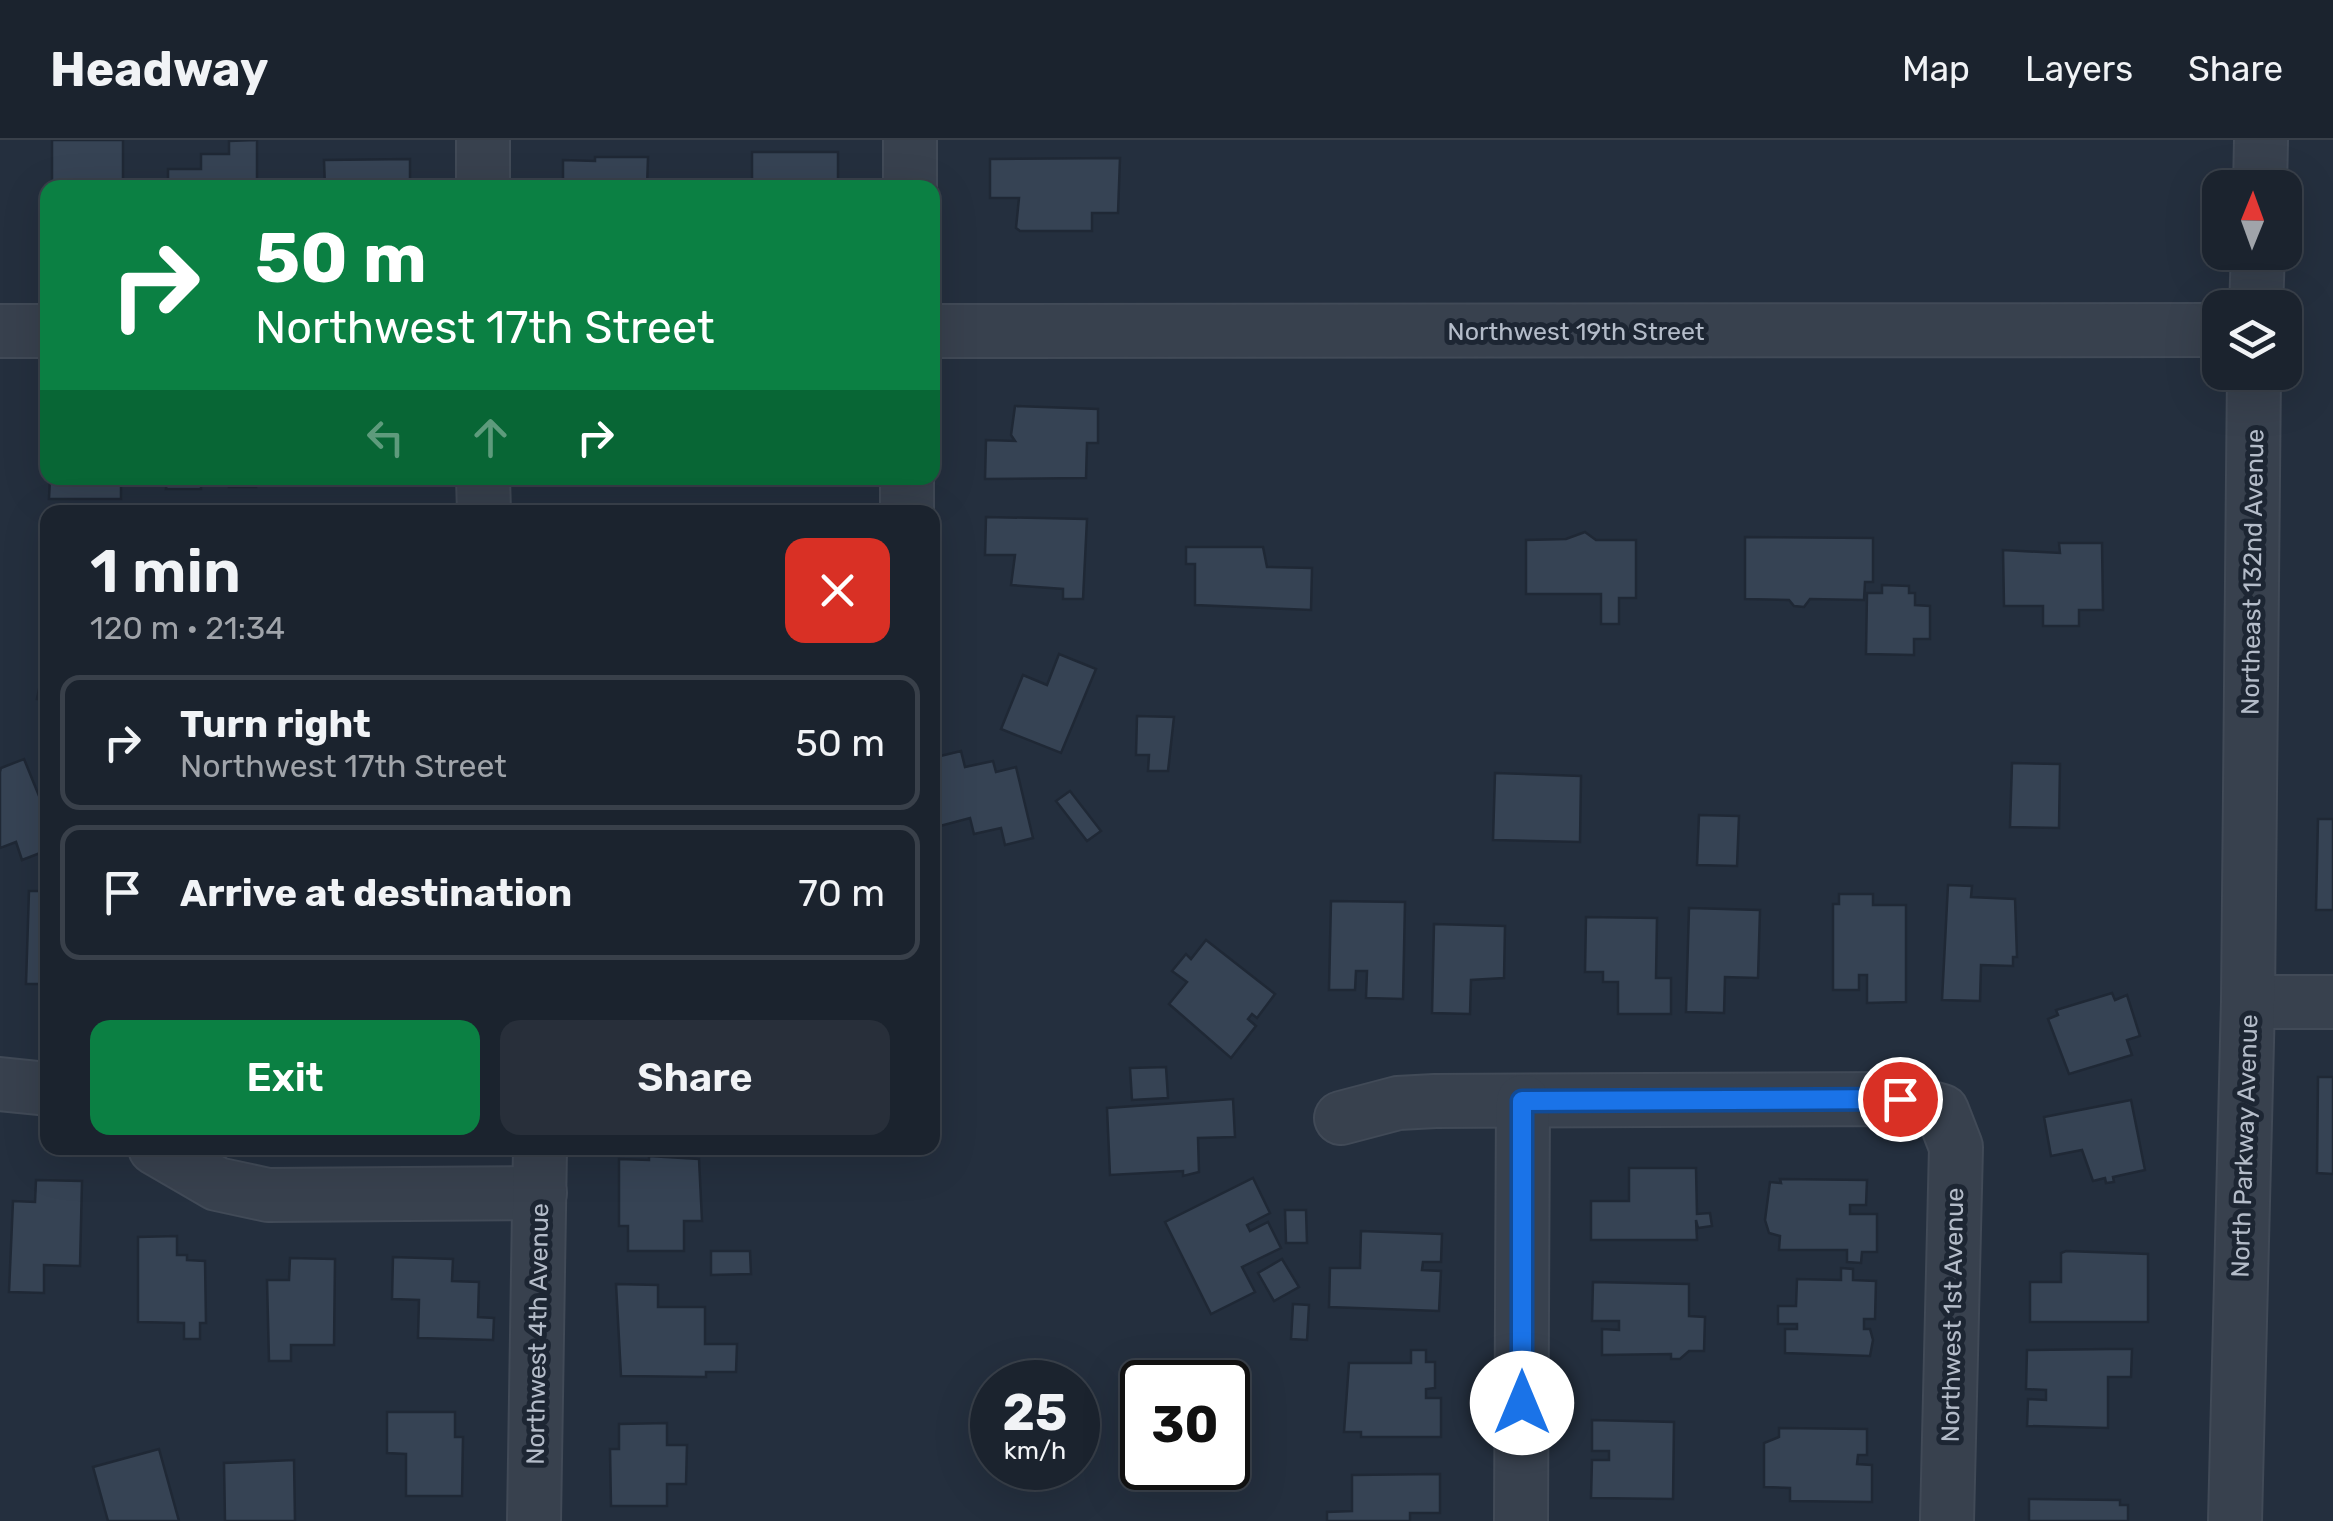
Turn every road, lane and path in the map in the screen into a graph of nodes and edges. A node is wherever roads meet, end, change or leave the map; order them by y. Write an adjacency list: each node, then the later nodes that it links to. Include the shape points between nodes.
1 (483, 140): 5 (street)
2 (910, 140): 6 (street)
3 (2261, 140): 4 (street)
4 (2260, 170)
5 (482, 180)
6 (910, 180)
7 (2202, 330): 10 (street, Northwest 19th Street)
8 (0, 331): 9 (street)
9 (40, 331)
10 (940, 332)
11 (2254, 390): 12 (street, Northeast 132nd Avenue)
12 (2250, 771): 13 (street, North Parkway Avenue)
13 (2248, 1002): 14 (street); 24 (street, North Parkway Avenue)
14 (2333, 1002)
15 (0, 1084): 16 (street)
16 (40, 1087)
17 (1522, 1101): 18 (street, via 1398,1103); 22 (street); 23 (street, Northwest 1st Avenue, via 1900,1099 1942,1111 1956,1148)
18 (1341, 1118)
19 (168, 1155): 20 (street, via 216,1184 268,1195)
20 (540, 1170): 21 (street, Northwest 4th Avenue)
21 (534, 1521)
22 (1521, 1521)
23 (1948, 1521)
24 (2235, 1521)

